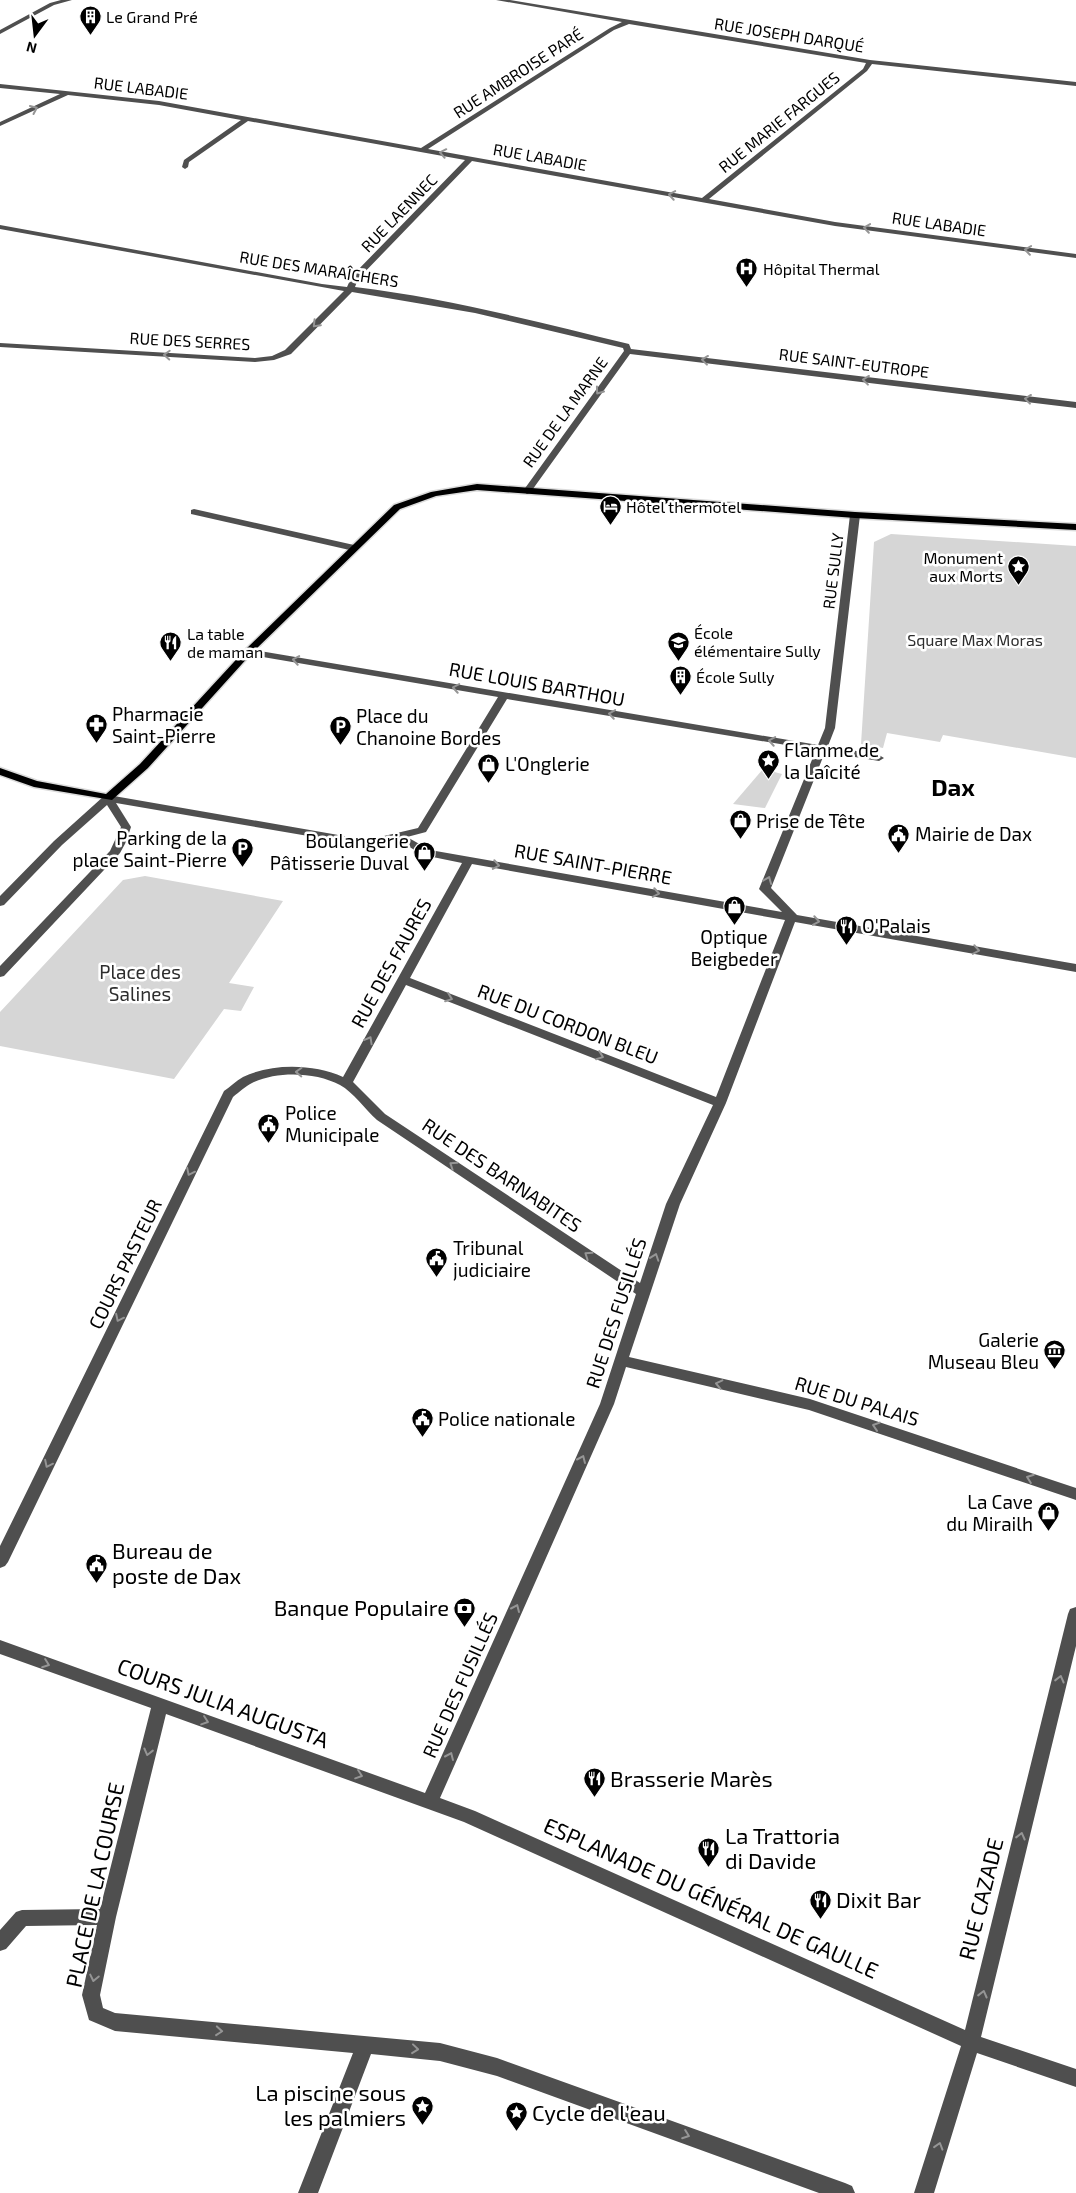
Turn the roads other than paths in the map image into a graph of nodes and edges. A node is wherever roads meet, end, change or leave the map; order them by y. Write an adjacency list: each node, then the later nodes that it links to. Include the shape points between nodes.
1 (70, 0): 4 (street, via 52,4)
2 (499, 0): 3 (street, RUE JOSEPH DARQUÉ)
3 (628, 22): 5 (street, RUE JOSEPH DARQUÉ); 11 (street, RUE AMBROISE PARÉ, via 612,29)
4 (0, 32)
5 (870, 62): 6 (street, RUE JOSEPH DARQUÉ); 14 (street, RUE MARIE FARGUES, via 865,70)
6 (1076, 84)
7 (0, 86): 8 (street, RUE LABADIE)
8 (68, 94): 9 (street, RUE LABADIE, via 159,103); 10 (street, one-way to 8)
9 (246, 119): 11 (street, RUE LABADIE); 13 (street, via 186,161)
10 (0, 124)
11 (424, 149): 12 (street, RUE LABADIE, one-way to 11)
12 (471, 158): 14 (street, RUE LABADIE, one-way to 12); 17 (street, RUE LAENNEC, via 355,278)
13 (185, 167)
14 (704, 201): 16 (street, RUE LABADIE, one-way to 14, via 835,224)
15 (0, 227): 17 (street, RUE DES MARAÎCHERS)
16 (1076, 256)
17 (350, 289): 18 (street, RUE DES SERRES, one-way to 18, via 288,352 274,358 255,360); 19 (street, RUE DES MARAÎCHERS, via 424,299 488,313 626,346)
18 (0, 345)
19 (628, 351): 20 (street, RUE SAINT-EUTROPE, one-way to 19); 21 (street, RUE DE LA MARNE, one-way to 21)
20 (1076, 406)
21 (527, 491): 23 (main road); 25 (main road, via 477,487 434,494 397,506)
22 (194, 512): 25 (street)
23 (855, 515): 24 (main road); 28 (street, RUE SULLY, via 830,728)
24 (1076, 527)
25 (354, 548): 26 (main road)
26 (248, 652): 27 (street, RUE LOUIS BARTHOU, one-way to 26); 31 (main road, via 144,766)
27 (504, 696): 28 (street, RUE LOUIS BARTHOU, one-way to 27); 32 (street, via 422,830)
28 (820, 749): 29 (street, RUE LOUIS BARTHOU); 35 (street, RUE SULLY, one-way to 28, via 765,889)
29 (879, 758)
30 (0, 771): 31 (main road, via 34,784)
31 (108, 798): 32 (street, via 367,843); 34 (street, via 58,843); 37 (street, via 126,827 121,842)
32 (400, 837): 33 (street, RUE SAINT-PIERRE, via 428,853)
33 (469, 860): 35 (street, RUE SAINT-PIERRE, one-way to 35); 38 (street, RUE DES FAURES)
34 (0, 903)
35 (792, 916): 36 (street, RUE SAINT-PIERRE, one-way to 36); 40 (street, RUE DES FUSILLÉS)
36 (1076, 968)
37 (0, 973)
38 (403, 980): 39 (street, RUE DES FAURES, one-way to 38); 40 (street, RUE DU CORDON BLEU, one-way to 40)
39 (346, 1083): 41 (street, RUE DES BARNABITES, one-way to 39, via 381,1117); 44 (street, COURS PASTEUR, one-way to 44, via 320,1074 280,1071 248,1080 228,1094)
40 (720, 1103): 41 (street, RUE DES FUSILLÉS, one-way to 40, via 674,1204)
41 (643, 1292): 42 (street, RUE DES FUSILLÉS)
42 (622, 1361): 43 (street, RUE DU PALAIS, one-way to 42, via 810,1405); 48 (street, RUE DES FUSILLÉS, one-way to 42, via 607,1404)
43 (1076, 1494)
44 (0, 1562)
45 (1076, 1614): 51 (street, RUE CAZADE, one-way to 45)
46 (0, 1647): 47 (street, COURS JULIA AUGUSTA, one-way to 47)
47 (160, 1705): 48 (street, COURS JULIA AUGUSTA, one-way to 48); 49 (street, PLACE DE LA COURSE, one-way to 49)
48 (430, 1801): 51 (street, ESPLANADE DU GÉNÉRAL DE GAULLE)
49 (107, 1917): 50 (street, via 22,1918); 52 (street, PLACE DE LA COURSE, one-way to 52, via 91,1995 95,2014 116,2022)
50 (0, 1943)
51 (970, 2042): 53 (street, ESPLANADE DU GÉNÉRAL DE GAULLE); 56 (street, RUE CAZADE, one-way to 51)
52 (366, 2044): 54 (street); 55 (street, one-way to 55, via 440,2052 497,2067)
53 (1076, 2078)
54 (308, 2193)
55 (845, 2193)
56 (924, 2193)

